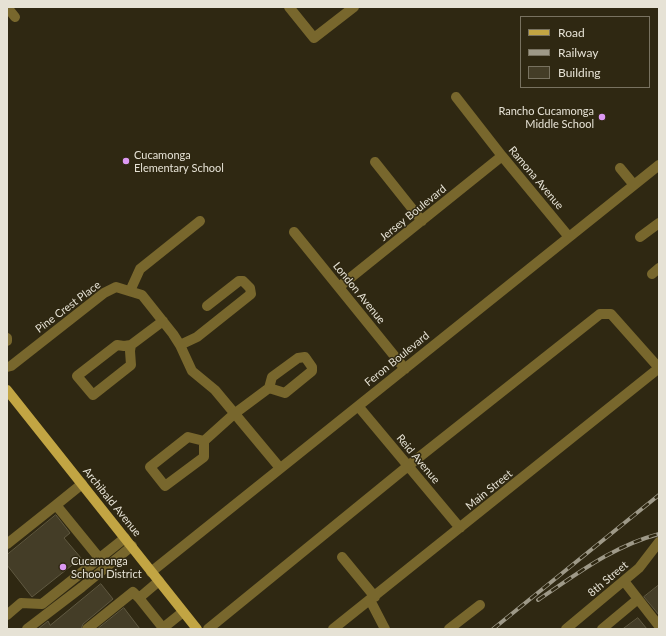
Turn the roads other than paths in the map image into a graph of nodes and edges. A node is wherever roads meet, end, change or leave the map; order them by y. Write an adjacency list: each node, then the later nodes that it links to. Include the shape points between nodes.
1 (289, 7): 2 (street, via 314,38)
2 (354, 7)
3 (7, 8): 4 (street)
4 (15, 17)
5 (456, 97): 6 (street, Ramona Avenue)
6 (502, 156): 12 (street, Jersey Boulevard); 15 (street, Ramona Avenue)
7 (375, 162): 12 (street)
8 (659, 165): 10 (street, Feron Boulevard)
9 (620, 168): 10 (street)
10 (634, 185): 15 (street, Feron Boulevard)
11 (200, 220): 18 (street, via 140,269)
12 (422, 221): 17 (street, Jersey Boulevard)
13 (659, 223): 16 (street)
14 (294, 232): 17 (street, London Avenue)
15 (569, 237): 25 (street, Feron Boulevard)
16 (640, 238)
17 (339, 287): 25 (street, London Avenue)
18 (130, 291): 20 (street, Pine Crest Place, via 142,295); 23 (street, Pine Crest Place, via 116,287 104,293)
19 (207, 306): 22 (street, via 239,281 243,281 250,288 251,294 197,337)
20 (163, 321): 21 (street); 22 (street, Pine Crest Place)
21 (131, 345): 21 (street, via 117,345 77,376 93,395 131,365)
22 (180, 345): 29 (street, Pine Crest Place, via 192,371 215,390)
23 (7, 367)
24 (659, 368): 31 (street, via 612,314 600,314); 35 (street, Main Street)
25 (404, 369): 28 (street, Feron Boulevard)
26 (269, 388): 29 (street)
27 (7, 390): 33 (main road, Archibald Avenue)
28 (358, 406): 31 (street, Reid Avenue); 32 (street, Feron Boulevard)
29 (234, 414): 30 (street); 32 (street, Pine Crest Place)
30 (204, 441): 30 (street, via 188,437 150,467 165,486 204,457)
31 (408, 466): 35 (street, Reid Avenue); 56 (street)
32 (280, 468): 41 (street, Feron Boulevard)
33 (82, 484): 34 (street); 36 (main road, Archibald Avenue)
34 (56, 505): 37 (street); 40 (street)
35 (460, 528): 45 (street, Main Street)
36 (128, 542): 40 (street); 41 (main road, Archibald Avenue); 52 (street, via 82,587)
37 (7, 544)
38 (658, 545): 43 (street, 8th Street)
39 (342, 557): 45 (street, via 365,583)
40 (100, 559): 49 (street, via 42,604 21,603)
41 (151, 572): 42 (main road, Archibald Avenue)
42 (159, 581): 44 (street); 48 (main road, Archibald Avenue)
43 (624, 581): 46 (street); 59 (street, 8th Street)
44 (139, 598): 53 (street, via 133,592); 54 (street)
45 (372, 598): 51 (street, Main Street); 57 (street)
46 (638, 599): 50 (street); 60 (street)
47 (480, 604): 58 (street)
48 (183, 612): 54 (street); 55 (main road, Archibald Avenue)
49 (7, 615)
50 (659, 626)
51 (338, 628)
52 (27, 629)
53 (87, 629)
54 (162, 629)
55 (197, 629)
56 (208, 629)
57 (385, 629)
58 (449, 629)
59 (566, 629)
60 (602, 629)

